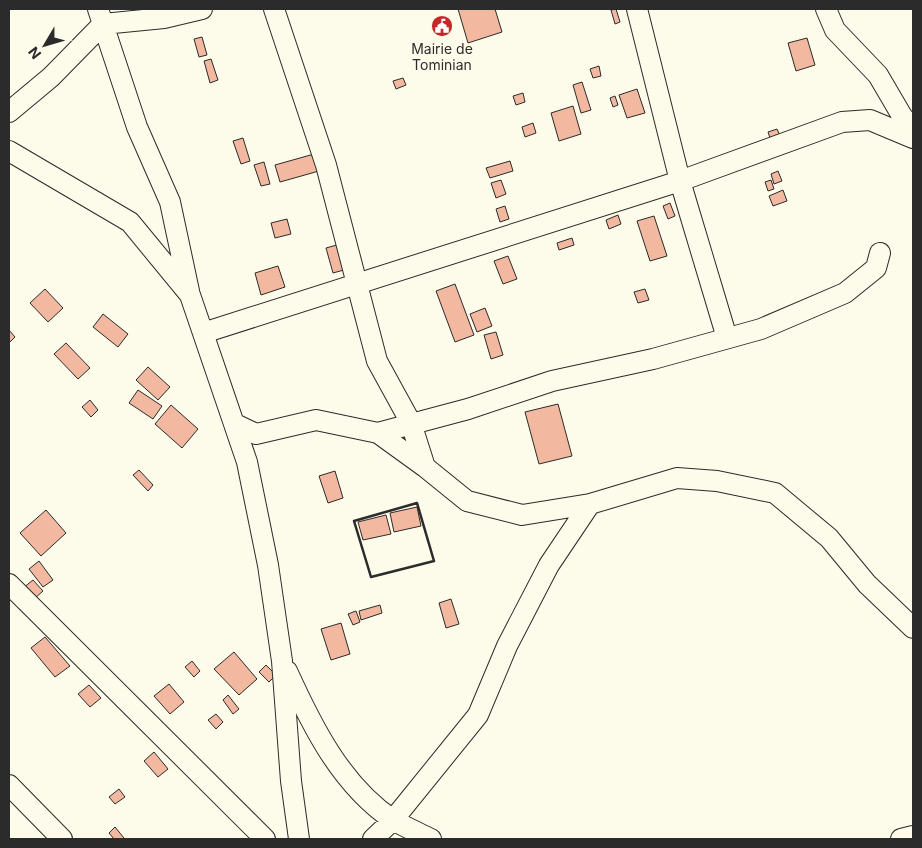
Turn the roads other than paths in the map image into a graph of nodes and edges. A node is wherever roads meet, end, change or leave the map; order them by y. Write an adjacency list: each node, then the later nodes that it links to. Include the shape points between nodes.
1 (202, 9): 5 (street, via 164,18)
2 (274, 9): 12 (street, via 326,165)
3 (637, 9): 10 (street)
4 (826, 9): 7 (street, via 835,30 878,75)
5 (100, 16): 6 (street, via 51,77); 13 (street, via 137,126 170,202)
6 (9, 112)
7 (913, 129)
8 (913, 138): 10 (street, via 870,120 842,122)
9 (9, 151): 13 (street, via 130,222)
10 (680, 181): 12 (street); 15 (street)
11 (880, 253): 15 (street, via 876,268 845,293 761,329)
12 (357, 285): 14 (street); 16 (street, via 377,361)
13 (190, 295): 14 (street)
14 (203, 333): 17 (street)
15 (728, 338): 16 (street, via 653,359 552,381 468,409)
16 (410, 423): 18 (street); 19 (street)
17 (235, 424): 18 (street, via 256,434 316,420); 23 (street, via 247,462 268,565)
18 (378, 433): 19 (street)
19 (426, 467): 20 (street, via 466,501 522,515)
20 (590, 504): 22 (street, via 678,478 775,493 829,538 867,584); 25 (street, via 549,565 507,646 478,715)
21 (9, 584): 28 (street)
22 (913, 628)
23 (282, 660): 25 (street, via 314,729 351,782); 29 (street, via 290,782)
24 (9, 785): 27 (street)
25 (393, 820): 30 (street); 31 (street)
26 (913, 836): 32 (street)
27 (62, 839)
28 (265, 839)
29 (299, 839)
30 (373, 839)
31 (431, 839)
32 (901, 839)

